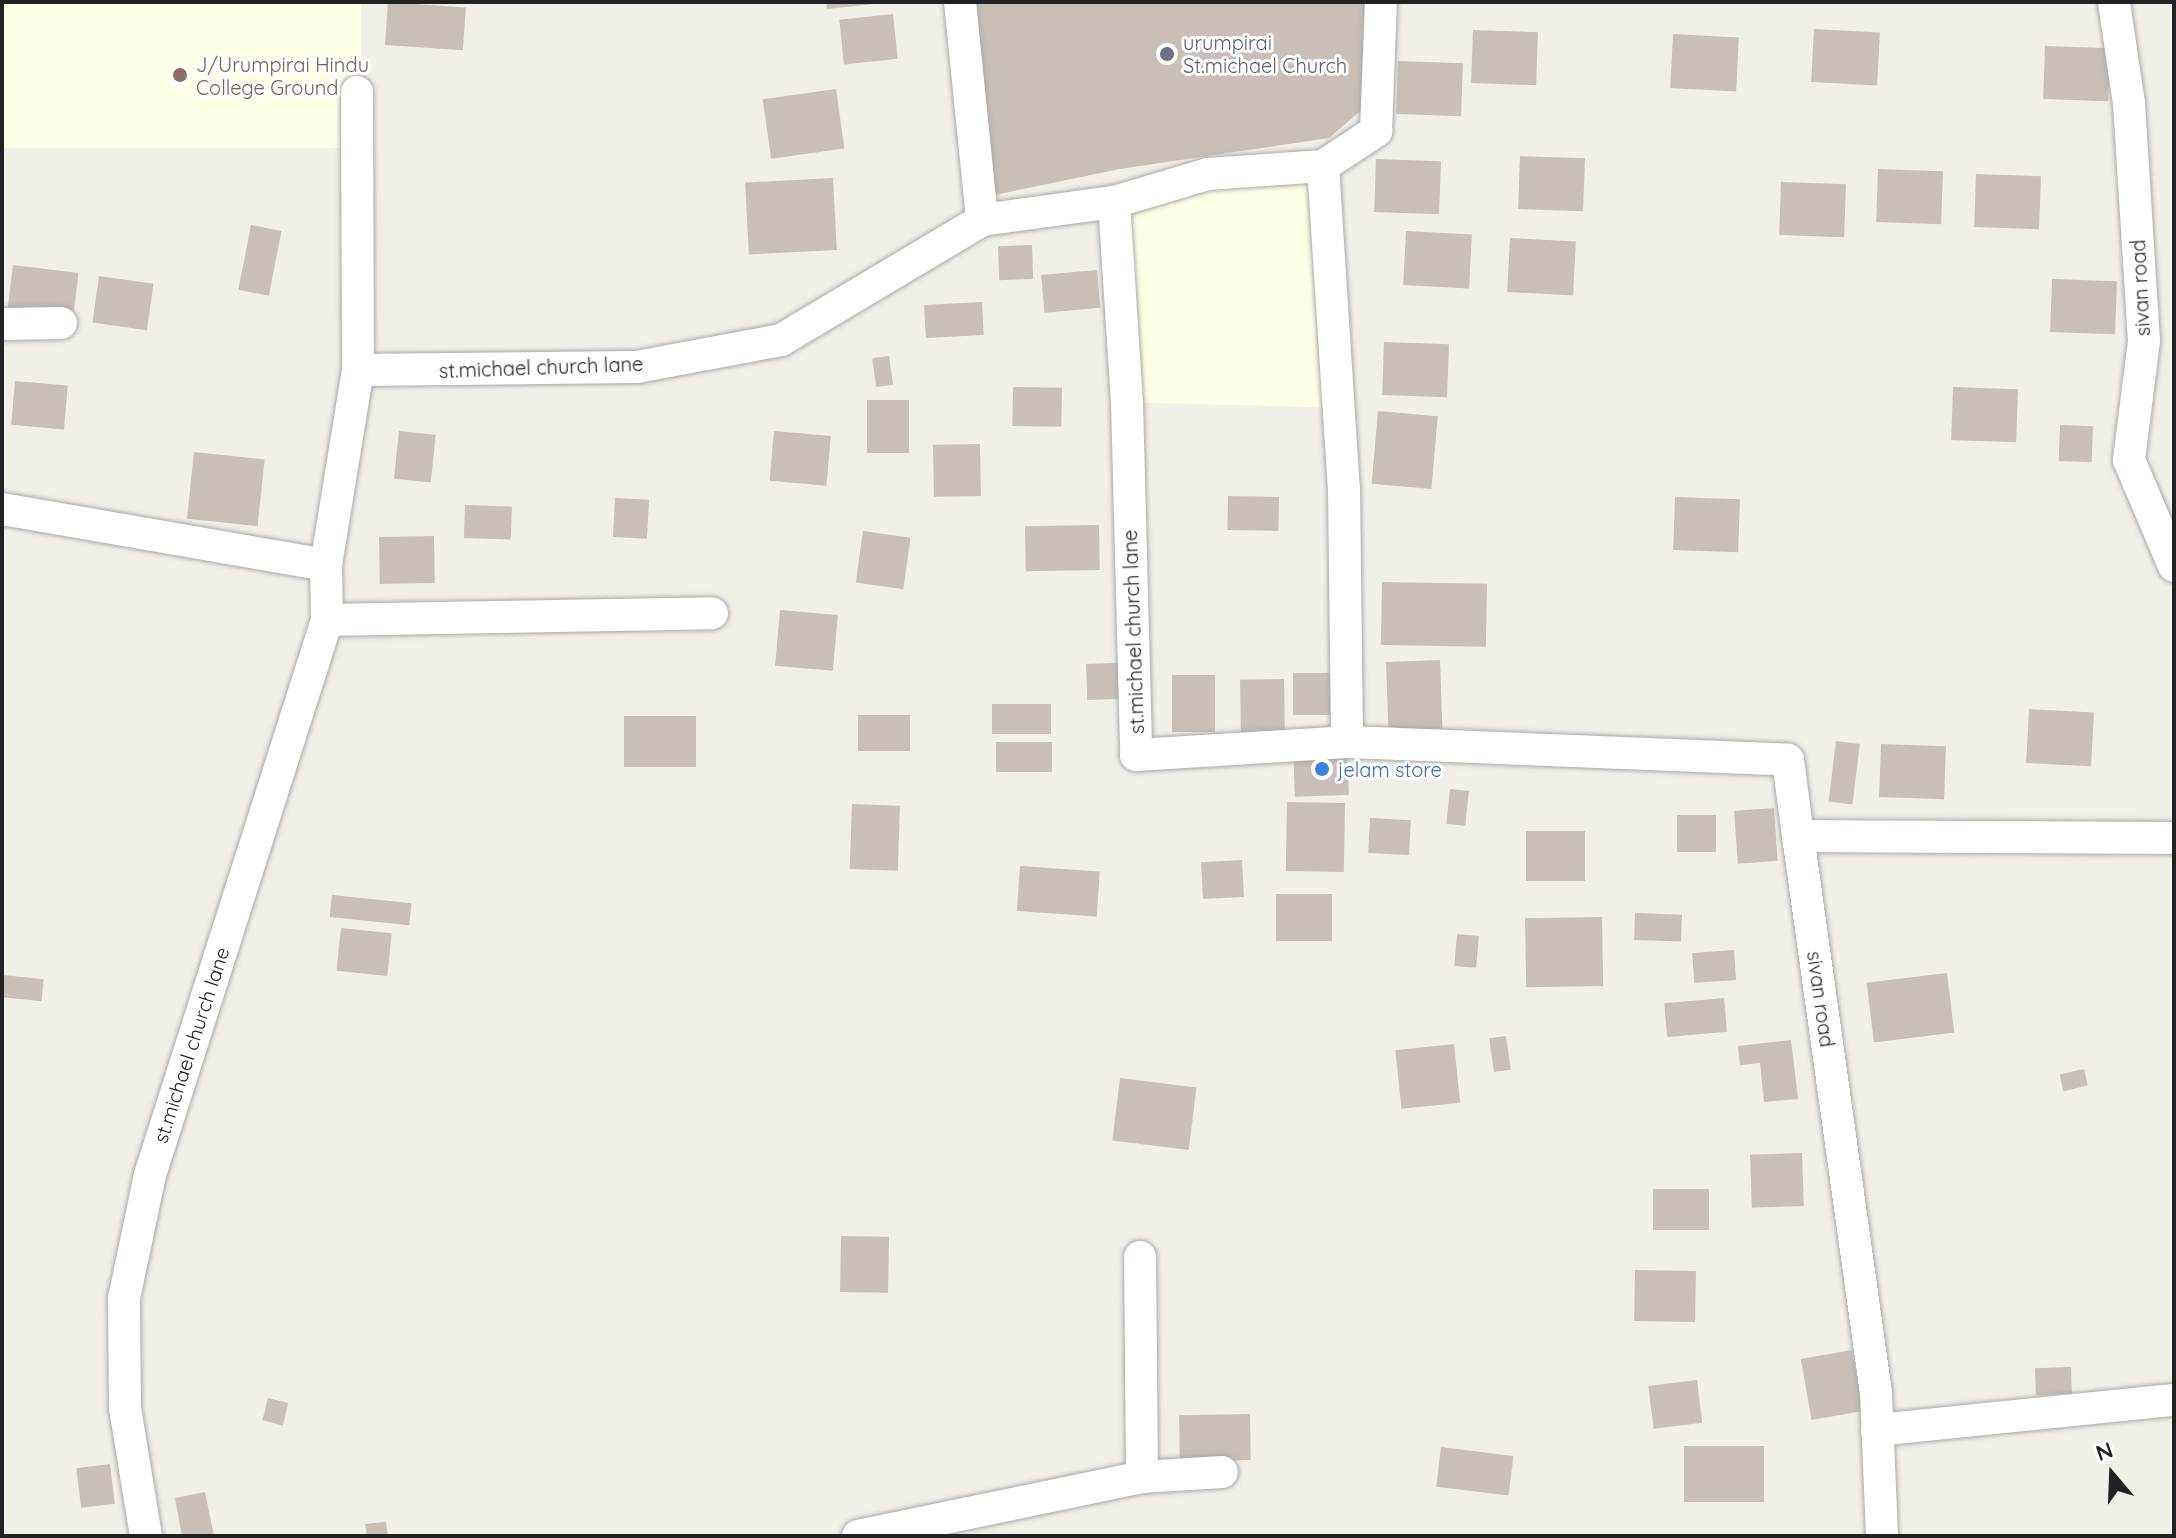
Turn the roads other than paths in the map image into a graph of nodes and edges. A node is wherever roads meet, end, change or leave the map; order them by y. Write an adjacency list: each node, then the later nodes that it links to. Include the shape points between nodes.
1 (960, 2): 7 (street)
2 (1381, 2): 5 (street, st.michael church lane, via 1376,131)
3 (2114, 2): 13 (street, sivan road, via 2129,103 2144,341 2129,460)
4 (357, 92): 10 (street)
5 (1323, 166): 6 (street, st.michael church lane, via 1208,174); 16 (street, via 1344,489)
6 (1114, 202): 7 (street, st.michael church lane); 16 (street, st.michael church lane, via 1127,402 1136,755)
7 (982, 220): 10 (street, st.michael church lane, via 781,340 637,367)
8 (61, 323): 9 (street)
9 (2, 324)
10 (358, 370): 12 (street, st.michael church lane)
11 (2, 509): 12 (street)
12 (326, 565): 15 (street, st.michael church lane)
13 (2174, 566)
14 (712, 613): 15 (street)
15 (327, 620): 24 (street, st.michael church lane, via 150,1175 124,1298 125,1408)
16 (1347, 742): 17 (street, sivan road, via 1788,760)
17 (1798, 836): 18 (street); 21 (street, sivan road)
18 (2174, 838)
19 (1140, 1257): 23 (street)
20 (2174, 1400): 21 (street)
21 (1877, 1430): 26 (street, sivan road)
22 (1222, 1472): 23 (street)
23 (1142, 1477): 25 (street)
24 (146, 1536)
25 (858, 1536)
26 (1882, 1536)

